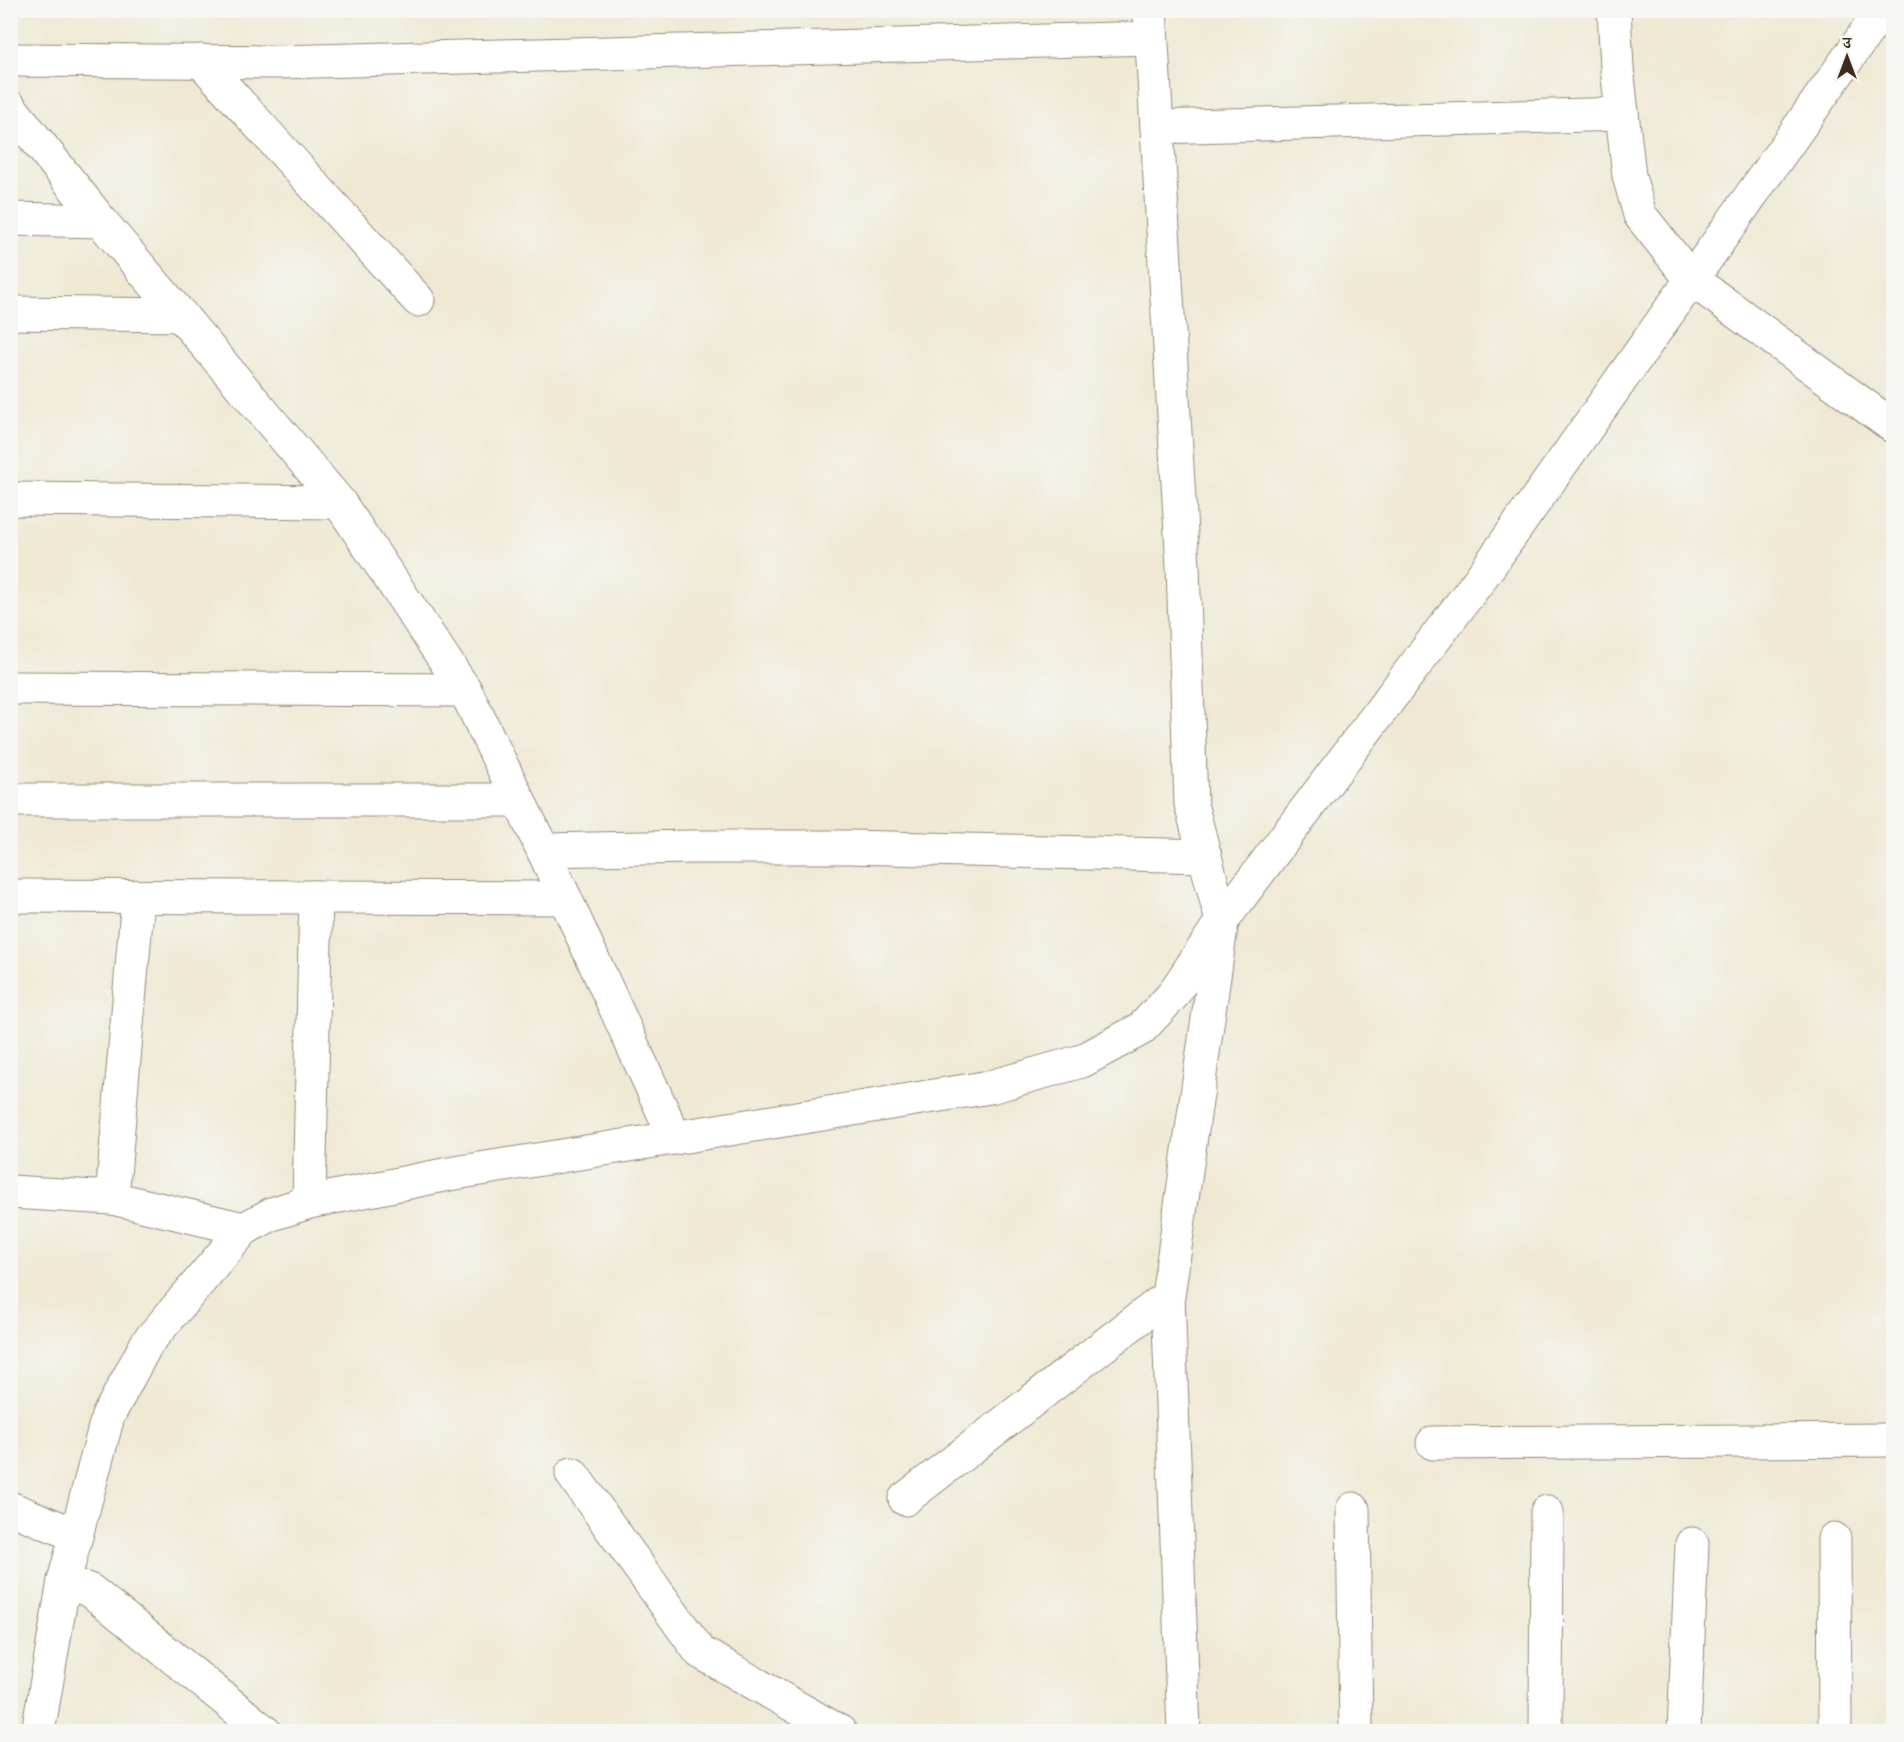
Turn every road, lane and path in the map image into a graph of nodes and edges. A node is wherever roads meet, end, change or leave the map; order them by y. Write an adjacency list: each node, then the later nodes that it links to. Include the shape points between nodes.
1 (1614, 10): 7 (street)
2 (1882, 10): 11 (street)
3 (1150, 24): 5 (street, via 280,62); 8 (street)
4 (10, 60): 5 (street)
5 (201, 61): 12 (street)
6 (10, 107): 10 (street)
7 (1622, 114): 8 (street); 11 (street, via 1629,176 1640,215)
8 (1157, 127): 23 (street, via 1182,555 1191,804)
9 (10, 219): 10 (street)
10 (101, 221): 14 (street)
11 (1691, 279): 15 (street); 28 (street, via 1480,579)
12 (418, 300)
13 (10, 313): 14 (street)
14 (181, 315): 17 (street)
15 (1893, 427)
16 (10, 499): 17 (street)
17 (339, 502): 19 (street)
18 (10, 688): 19 (street)
19 (465, 690): 21 (street)
20 (10, 800): 21 (street)
21 (519, 800): 22 (street)
22 (543, 850): 23 (street, via 849,848); 27 (street)
23 (1205, 856): 28 (street)
24 (10, 896): 25 (street)
25 (138, 897): 26 (street); 31 (street)
26 (316, 897): 27 (street); 32 (street)
27 (565, 898): 29 (street)
28 (1222, 921): 29 (street, via 1172,996 1141,1029 1082,1061 990,1087); 34 (street)
29 (675, 1138): 32 (street, via 449,1174)
30 (10, 1192): 31 (street)
31 (112, 1198): 33 (street)
32 (309, 1202): 33 (street, via 272,1214)
33 (244, 1229): 42 (street, via 147,1343 108,1416)
34 (1168, 1296): 38 (street); 49 (street)
35 (1893, 1440): 36 (street)
36 (1432, 1443)
37 (572, 1474): 48 (street, via 700,1652)
38 (905, 1499)
39 (10, 1508): 42 (street)
40 (1353, 1509): 50 (street)
41 (1547, 1512): 51 (street)
42 (76, 1536): 45 (street)
43 (1834, 1539): 53 (street)
44 (1692, 1544): 52 (street)
45 (64, 1581): 46 (street); 47 (street, via 91,1592)
46 (38, 1731)
47 (265, 1731)
48 (840, 1731)
49 (1184, 1731)
50 (1356, 1731)
51 (1546, 1731)
52 (1684, 1731)
53 (1835, 1731)

